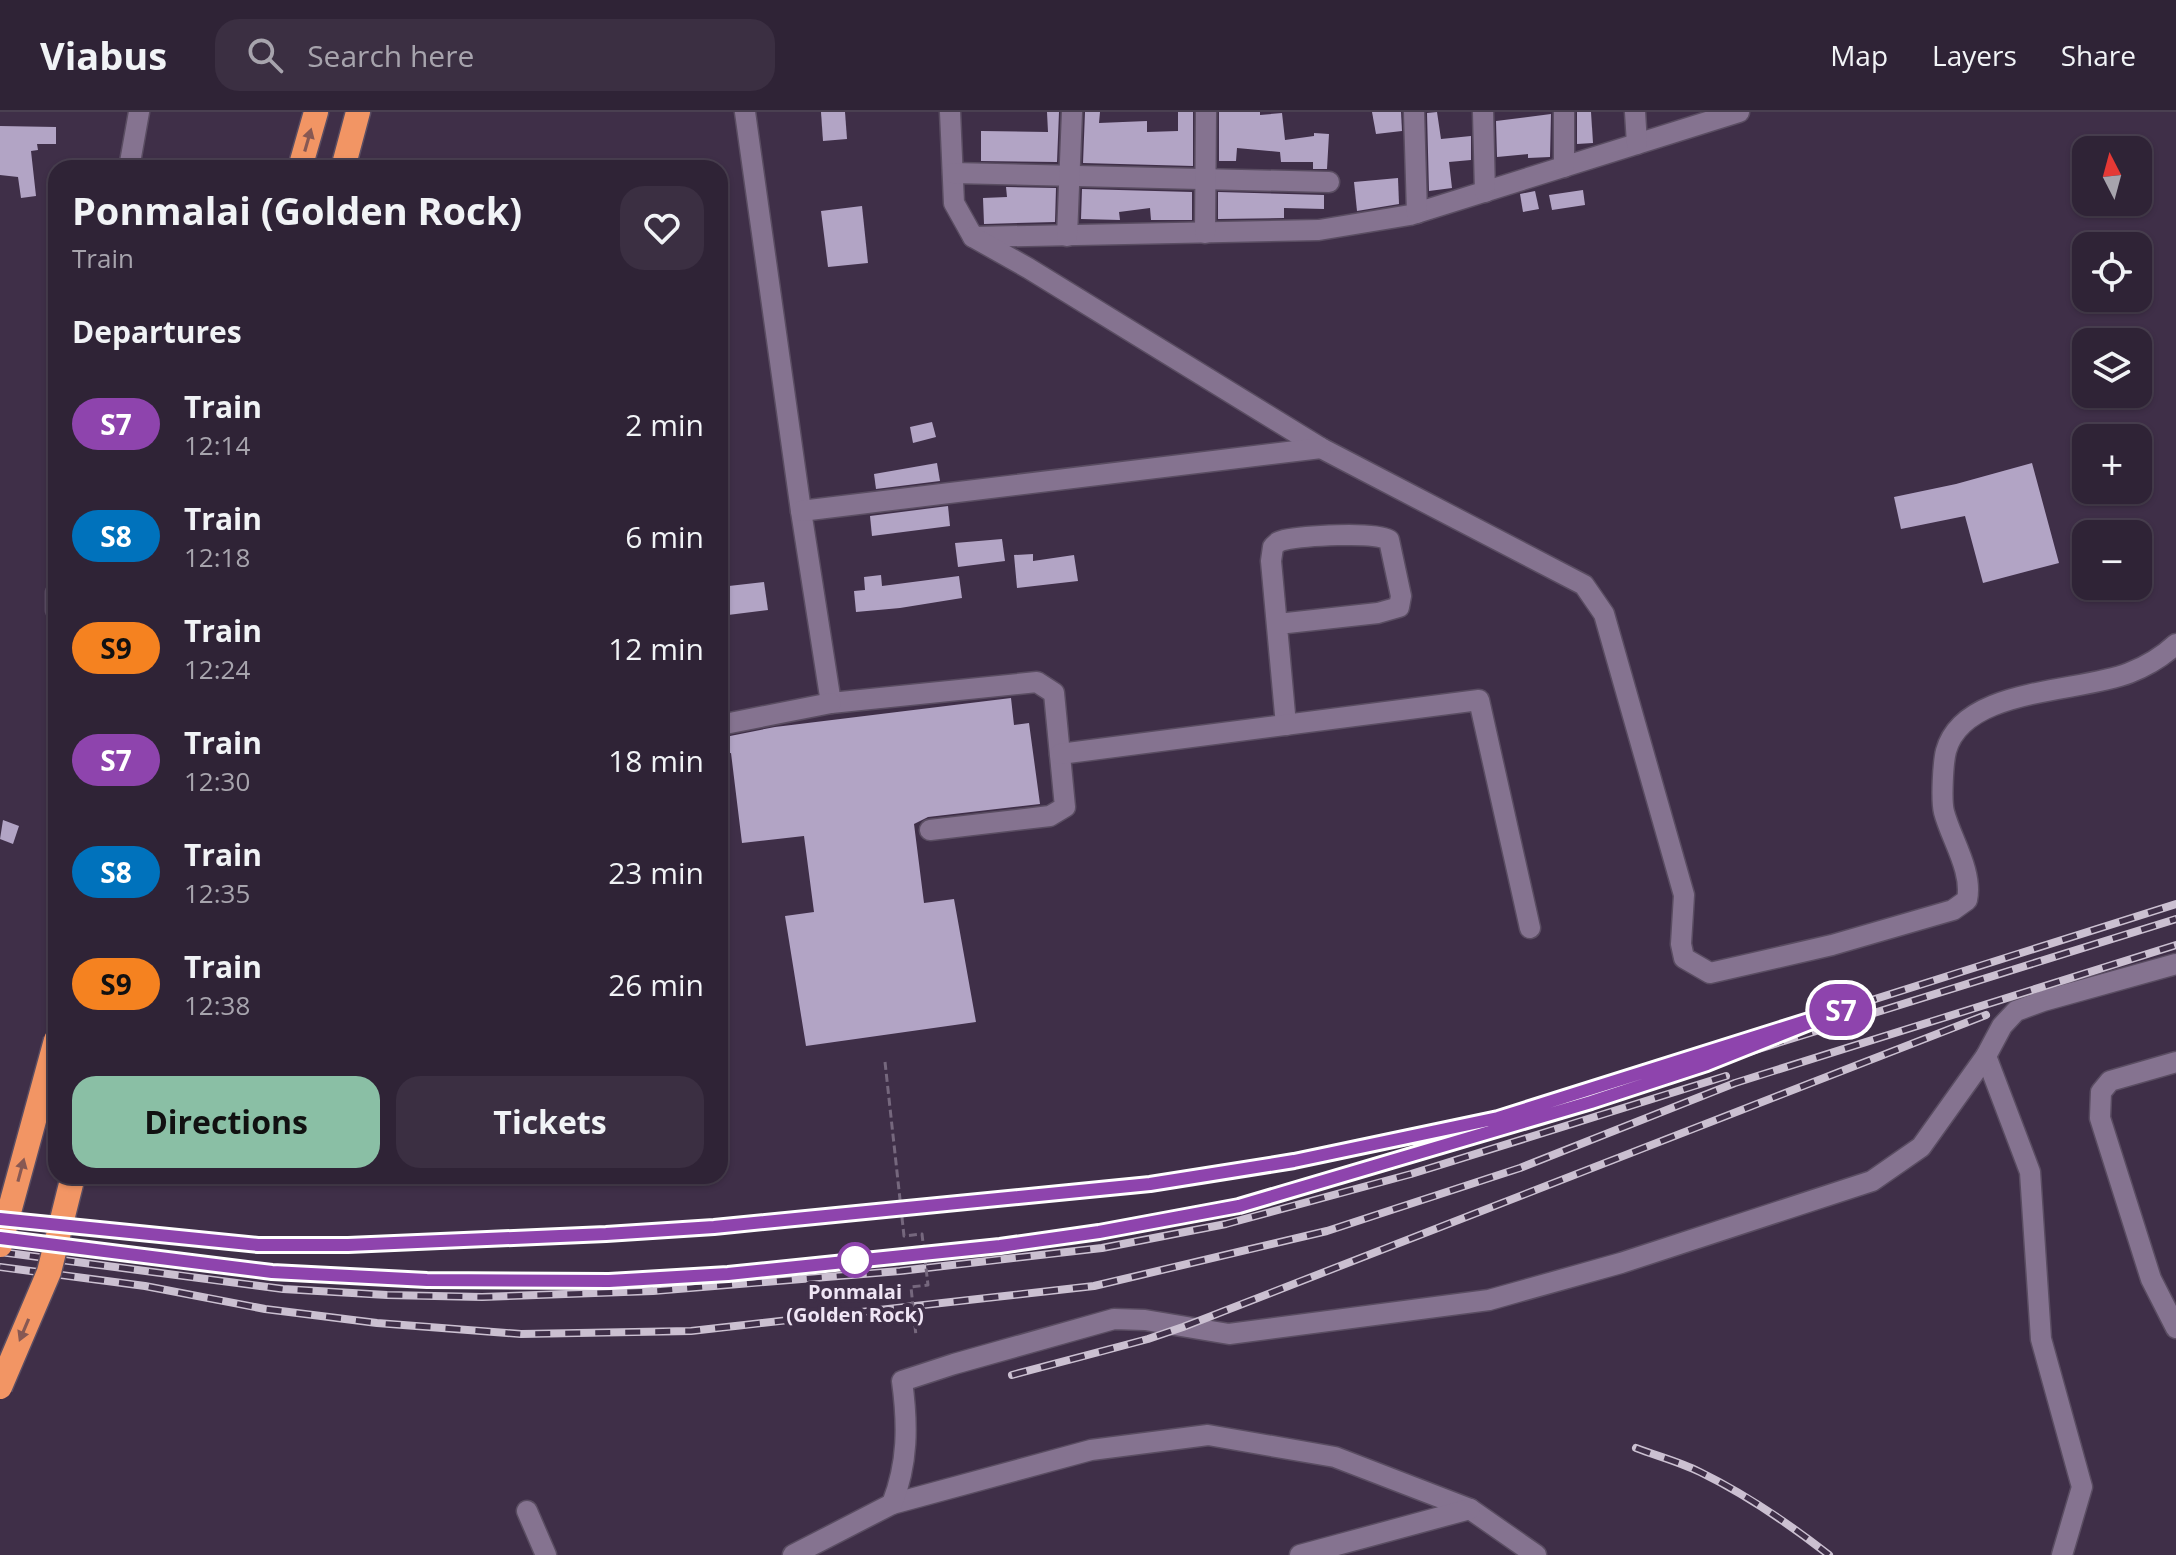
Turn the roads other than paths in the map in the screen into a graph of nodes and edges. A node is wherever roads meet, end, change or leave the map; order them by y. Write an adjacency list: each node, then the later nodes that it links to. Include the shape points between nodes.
1 (139, 112): 14 (street)
2 (316, 112): 15 (highway, one-way to 2)
3 (358, 112): 16 (highway)
4 (745, 112): 28 (street)
5 (950, 112): 18 (street)
6 (1072, 112): 19 (street)
7 (1206, 112): 20 (street)
8 (1414, 112): 23 (street)
9 (1483, 112): 22 (street)
10 (1564, 112): 17 (street)
11 (1635, 112): 13 (street)
12 (1727, 114): 13 (street)
13 (1637, 144): 17 (street)
14 (130, 160)
15 (302, 160)
16 (345, 160)
17 (1564, 167): 22 (street)
18 (953, 173): 19 (street); 26 (street, via 954,203)
19 (1071, 176): 20 (street); 25 (street)
20 (1206, 179): 21 (street); 24 (street)
21 (1329, 182)
22 (1485, 192): 23 (street)
23 (1417, 213): 24 (street, via 1319,230)
24 (1205, 233): 25 (street)
25 (1067, 236): 26 (street)
26 (973, 237): 27 (street)
27 (1321, 448): 28 (street); 30 (street, via 1584,585 1604,614 1684,895 1684,958 1710,973 1953,910 1967,900 1968,882 1943,808 1946,750 1961,722 1994,704 2128,674)
28 (801, 511): 31 (street)
29 (1278, 624): 29 (street, via 1271,561 1278,542 1350,535 1389,540 1399,607); 33 (street)
30 (2176, 644)
31 (831, 703): 32 (street); 34 (street, via 1037,682 1054,693)
32 (728, 723)
33 (1286, 725): 34 (street); 36 (street, via 1479,700)
34 (1060, 754): 35 (street, via 1065,807 1050,816)
35 (930, 830)
36 (1530, 928)
37 (2176, 964): 38 (street, via 2016,1011)
38 (1986, 1056): 45 (street, via 1921,1147 1872,1181 1621,1263 1489,1300 1229,1334 1114,1319 902,1381 906,1441 903,1476); 52 (street, via 2030,1172 2041,1339 2082,1487)
39 (2176, 1062): 43 (street, via 2110,1081 2101,1092 2100,1118 2151,1279)
40 (48, 1069): 42 (highway, one-way to 40, bridge)
41 (71, 1184): 44 (highway, one-way to 44, bridge, via 49,1272)
42 (0, 1245)
43 (2176, 1328)
44 (0, 1387)
45 (892, 1504): 46 (street, via 1091,1450 1208,1435 1335,1457); 49 (street)
46 (1470, 1509): 50 (street); 51 (street)
47 (527, 1511): 48 (street)
48 (546, 1555)
49 (793, 1555)
50 (1300, 1555)
51 (1536, 1555)
52 (2062, 1555)

